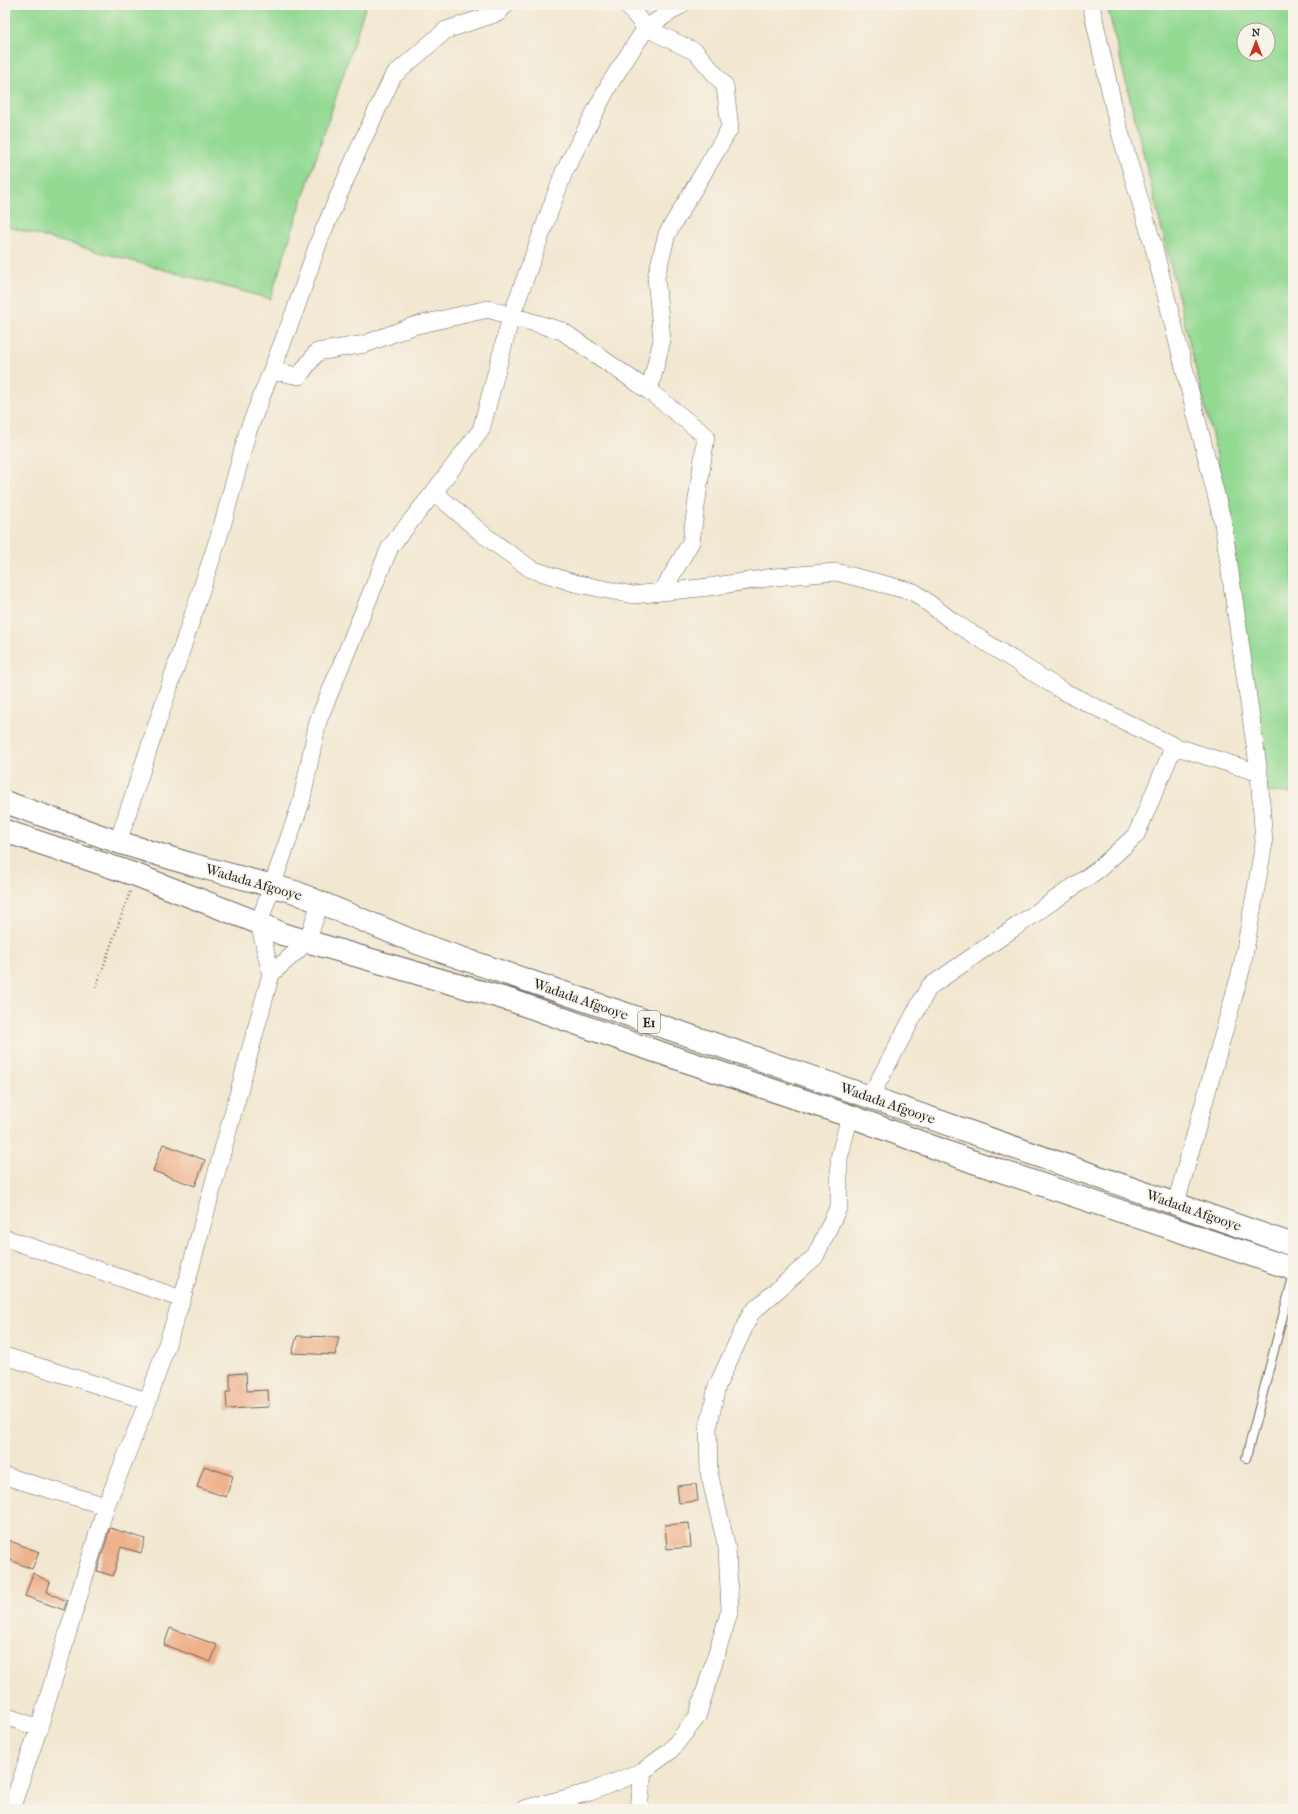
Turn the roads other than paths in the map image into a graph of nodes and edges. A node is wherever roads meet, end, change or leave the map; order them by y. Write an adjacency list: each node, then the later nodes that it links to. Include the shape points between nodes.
1 (505, 5): 7 (street, via 498,13 446,30 393,76 319,241)
2 (627, 5): 5 (street)
3 (680, 5): 5 (street)
4 (1091, 5): 12 (street, via 1117,122 1154,248 1223,523)
5 (646, 28): 6 (street, via 610,83 564,172); 8 (street, via 696,52 725,86 730,128 667,234 656,277 662,340)
6 (511, 317): 7 (street, via 488,309 413,326 365,344 317,352 299,376); 8 (street, via 562,331); 9 (street, via 481,430)
7 (272, 371): 15 (street, via 248,431 221,530)
8 (649, 391): 10 (street, via 706,436 691,542)
9 (434, 492): 10 (street, via 484,535 531,569 574,583 633,595); 16 (street, via 390,548 318,721 301,803)
10 (662, 592): 11 (street, via 774,577 836,572 914,592 952,621 1061,690)
11 (1174, 746): 12 (street); 21 (street, via 1136,835 1099,869 929,987)
12 (1259, 774): 23 (street, via 1264,843 1242,967)
13 (5, 802): 15 (highway, Wadada Afgooye / E1)
14 (5, 830): 18 (highway, Wadada Afgooye / E1, via 136,875)
15 (118, 842): 16 (highway, Wadada Afgooye / E1)
16 (272, 886): 17 (highway, Wadada Afgooye / E1, via 295,892); 18 (street)
17 (320, 903): 19 (street); 21 (highway, Wadada Afgooye / E1, via 420,944)
18 (259, 923): 19 (highway, Wadada Afgooye / E1); 20 (street)
19 (306, 942): 20 (street); 22 (highway, Wadada Afgooye / E1, via 513,1001)
20 (271, 974): 28 (street)
21 (870, 1097): 23 (highway, Wadada Afgooye / E1)
22 (850, 1116): 26 (highway, Wadada Afgooye / E1, via 971,1161); 36 (street, via 839,1158 839,1206 815,1257 751,1313 717,1386 708,1429 709,1473 727,1548 730,1610 697,1717 670,1751)
23 (1176, 1203): 25 (highway, Wadada Afgooye / E1)
24 (5, 1238): 28 (street)
25 (1293, 1245)
26 (1293, 1269)
27 (1293, 1277): 31 (lane)
28 (182, 1299): 30 (street)
29 (5, 1356): 30 (street)
30 (148, 1401): 33 (street)
31 (1246, 1458)
32 (5, 1476): 33 (street)
33 (106, 1506): 35 (street)
34 (5, 1716): 35 (street)
35 (39, 1728): 37 (street)
36 (643, 1771): 38 (street, via 590,1792); 39 (street)
37 (11, 1809)
38 (524, 1809)
39 (639, 1809)

